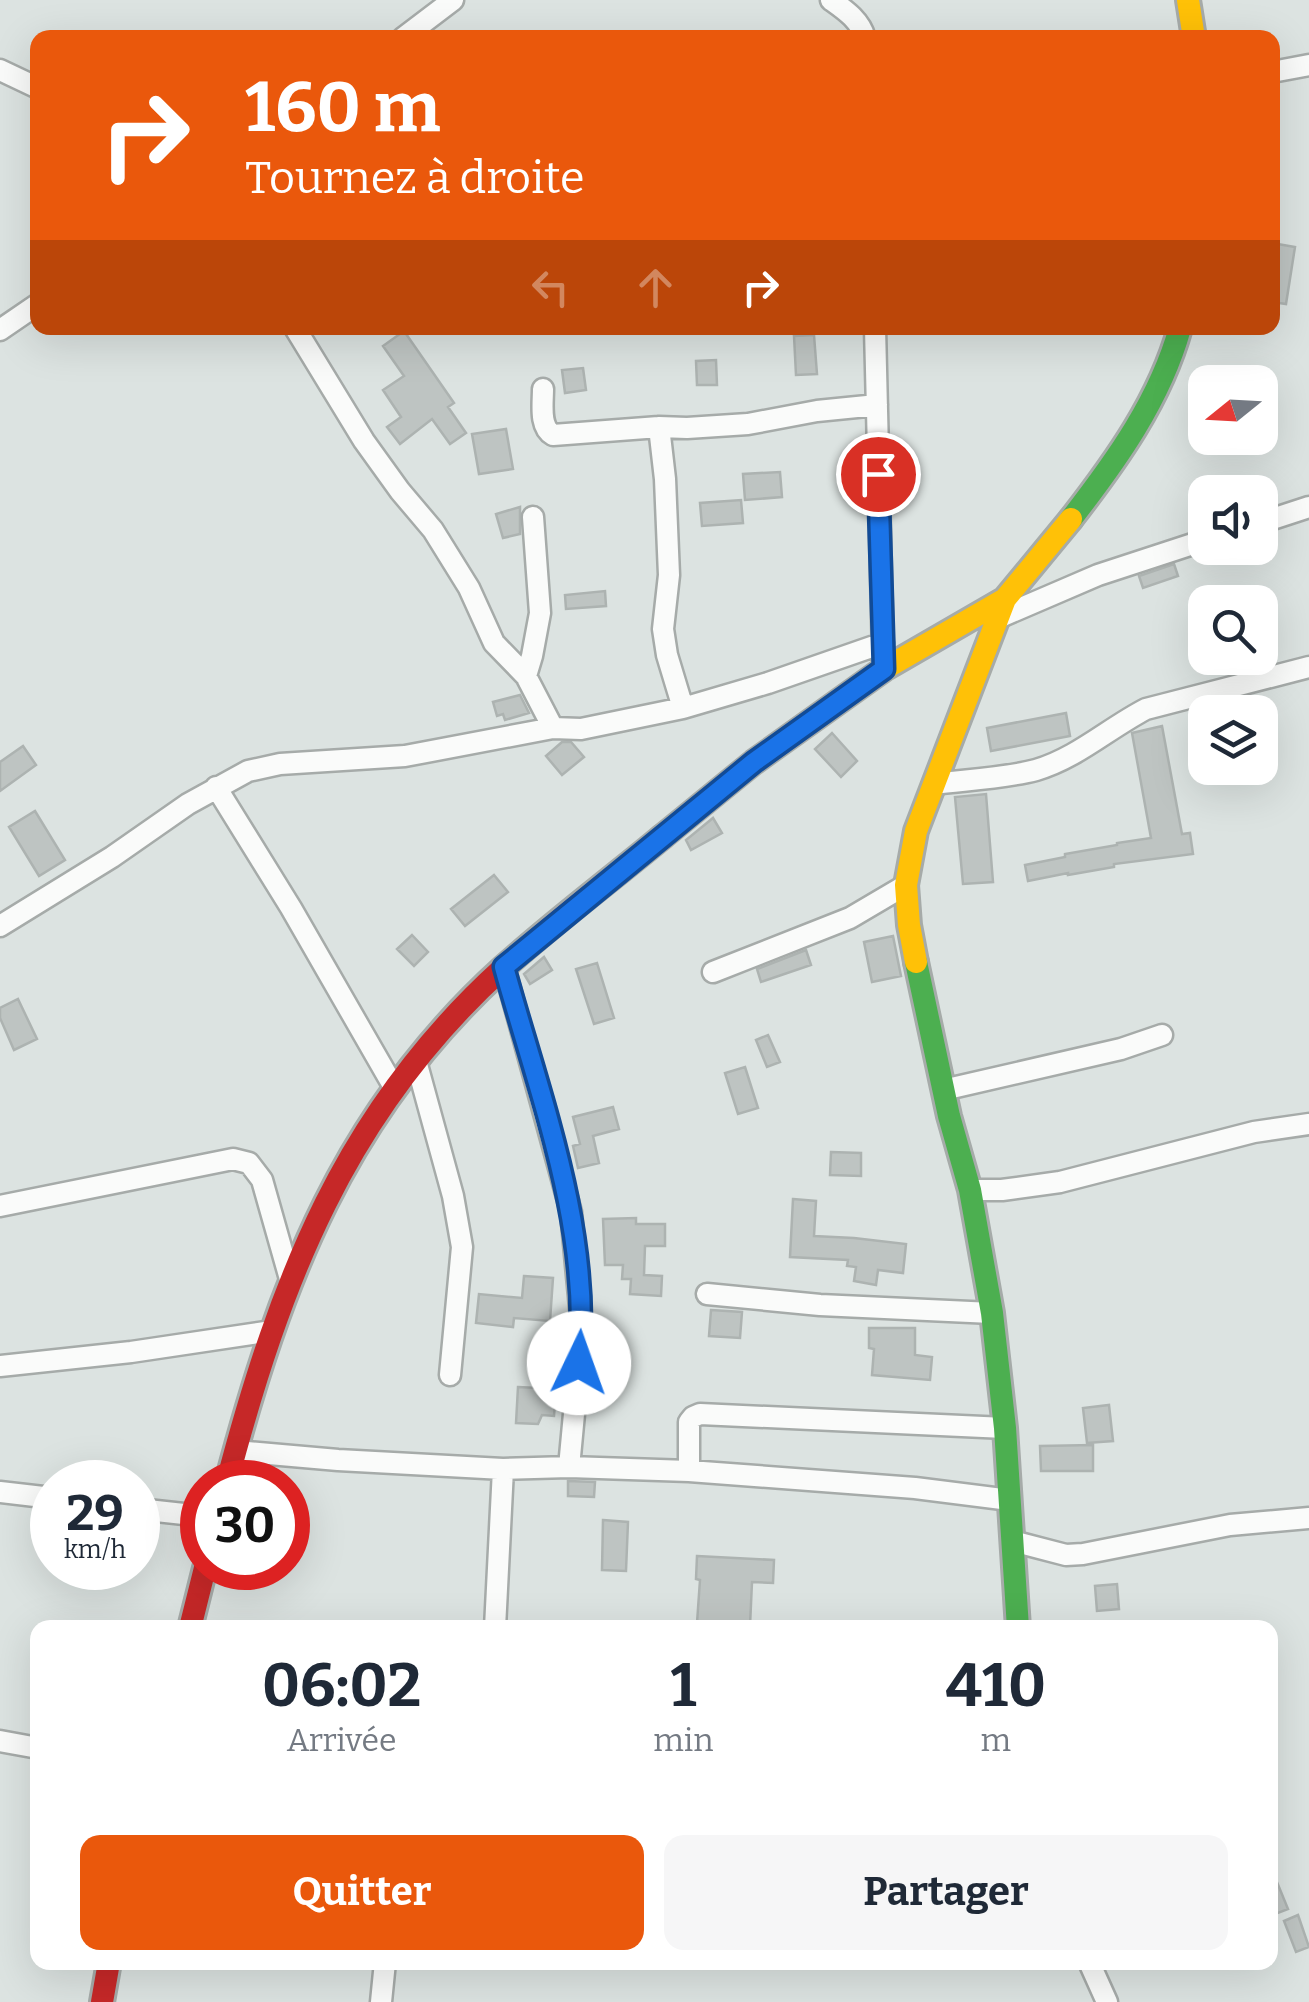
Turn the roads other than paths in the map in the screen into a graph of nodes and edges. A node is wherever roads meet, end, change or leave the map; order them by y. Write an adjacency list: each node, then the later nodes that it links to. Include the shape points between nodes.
1 (454, 0): 4 (street)
2 (1188, 0): 6 (street)
3 (841, 3): 5 (street)
4 (415, 30)
5 (864, 30)
6 (1193, 30)
7 (1309, 65): 9 (street)
8 (0, 70): 10 (street)
9 (1280, 70)
10 (30, 84)
11 (30, 309): 12 (street)
12 (0, 330)
13 (299, 335): 27 (street, via 364,441 433,530 494,643)
14 (875, 335): 17 (street)
15 (1178, 335): 23 (street, via 1171,361 1120,454)
16 (543, 389): 18 (street, via 544,426 553,435)
17 (877, 405): 18 (street, via 748,424); 24 (street)
18 (659, 426): 28 (street, via 668,575 663,629)
19 (1309, 507): 20 (street)
20 (1278, 516)
21 (533, 517): 27 (street, via 540,613)
22 (1188, 546): 23 (street)
23 (1002, 608): 26 (street); 30 (street)
24 (883, 643): 26 (street); 28 (street)
25 (1309, 667): 30 (street, via 1146,710 1035,770)
26 (884, 669): 34 (street, via 754,762)
27 (526, 676): 29 (street)
28 (683, 708): 29 (street, via 581,729)
29 (553, 728): 31 (street, via 405,756 280,764)
30 (934, 784): 32 (street)
31 (216, 786): 33 (street); 38 (street)
32 (906, 884): 35 (street, via 850,918); 39 (street)
33 (0, 926)
34 (504, 967): 37 (street); 52 (street, via 571,1212 582,1329)
35 (713, 972)
36 (1162, 1034): 39 (street, via 1121,1050)
37 (416, 1062): 38 (street); 48 (street, via 462,1247)
38 (394, 1090): 43 (street, via 340,1173)
39 (943, 1090): 41 (street)
40 (1309, 1124): 41 (street, via 1060,1182)
41 (970, 1190): 45 (street)
42 (0, 1206): 43 (street, via 233,1159 249,1163 262,1180)
43 (290, 1280): 46 (street)
44 (706, 1294): 45 (street)
45 (992, 1313): 49 (street)
46 (272, 1331): 47 (street); 50 (street)
47 (0, 1366)
48 (450, 1375)
49 (1005, 1428): 54 (street, via 700,1414 689,1422); 57 (street)
50 (235, 1451): 51 (street); 53 (street)
51 (233, 1460)
52 (569, 1467): 53 (street); 54 (street)
53 (503, 1469): 62 (street)
54 (689, 1471): 57 (street)
55 (0, 1492): 56 (street)
56 (30, 1495)
57 (1010, 1500): 59 (street)
58 (1309, 1518): 59 (street, via 1230,1525 1083,1554)
59 (1012, 1541): 63 (street)
60 (200, 1590): 61 (street)
61 (192, 1620)
62 (495, 1620)
63 (1017, 1620)
64 (0, 1741): 65 (street)
65 (30, 1747)
66 (108, 1970): 69 (street)
67 (384, 1970): 70 (street)
68 (1093, 1970): 71 (street)
69 (102, 2002)
70 (381, 2002)
71 (1107, 2002)

